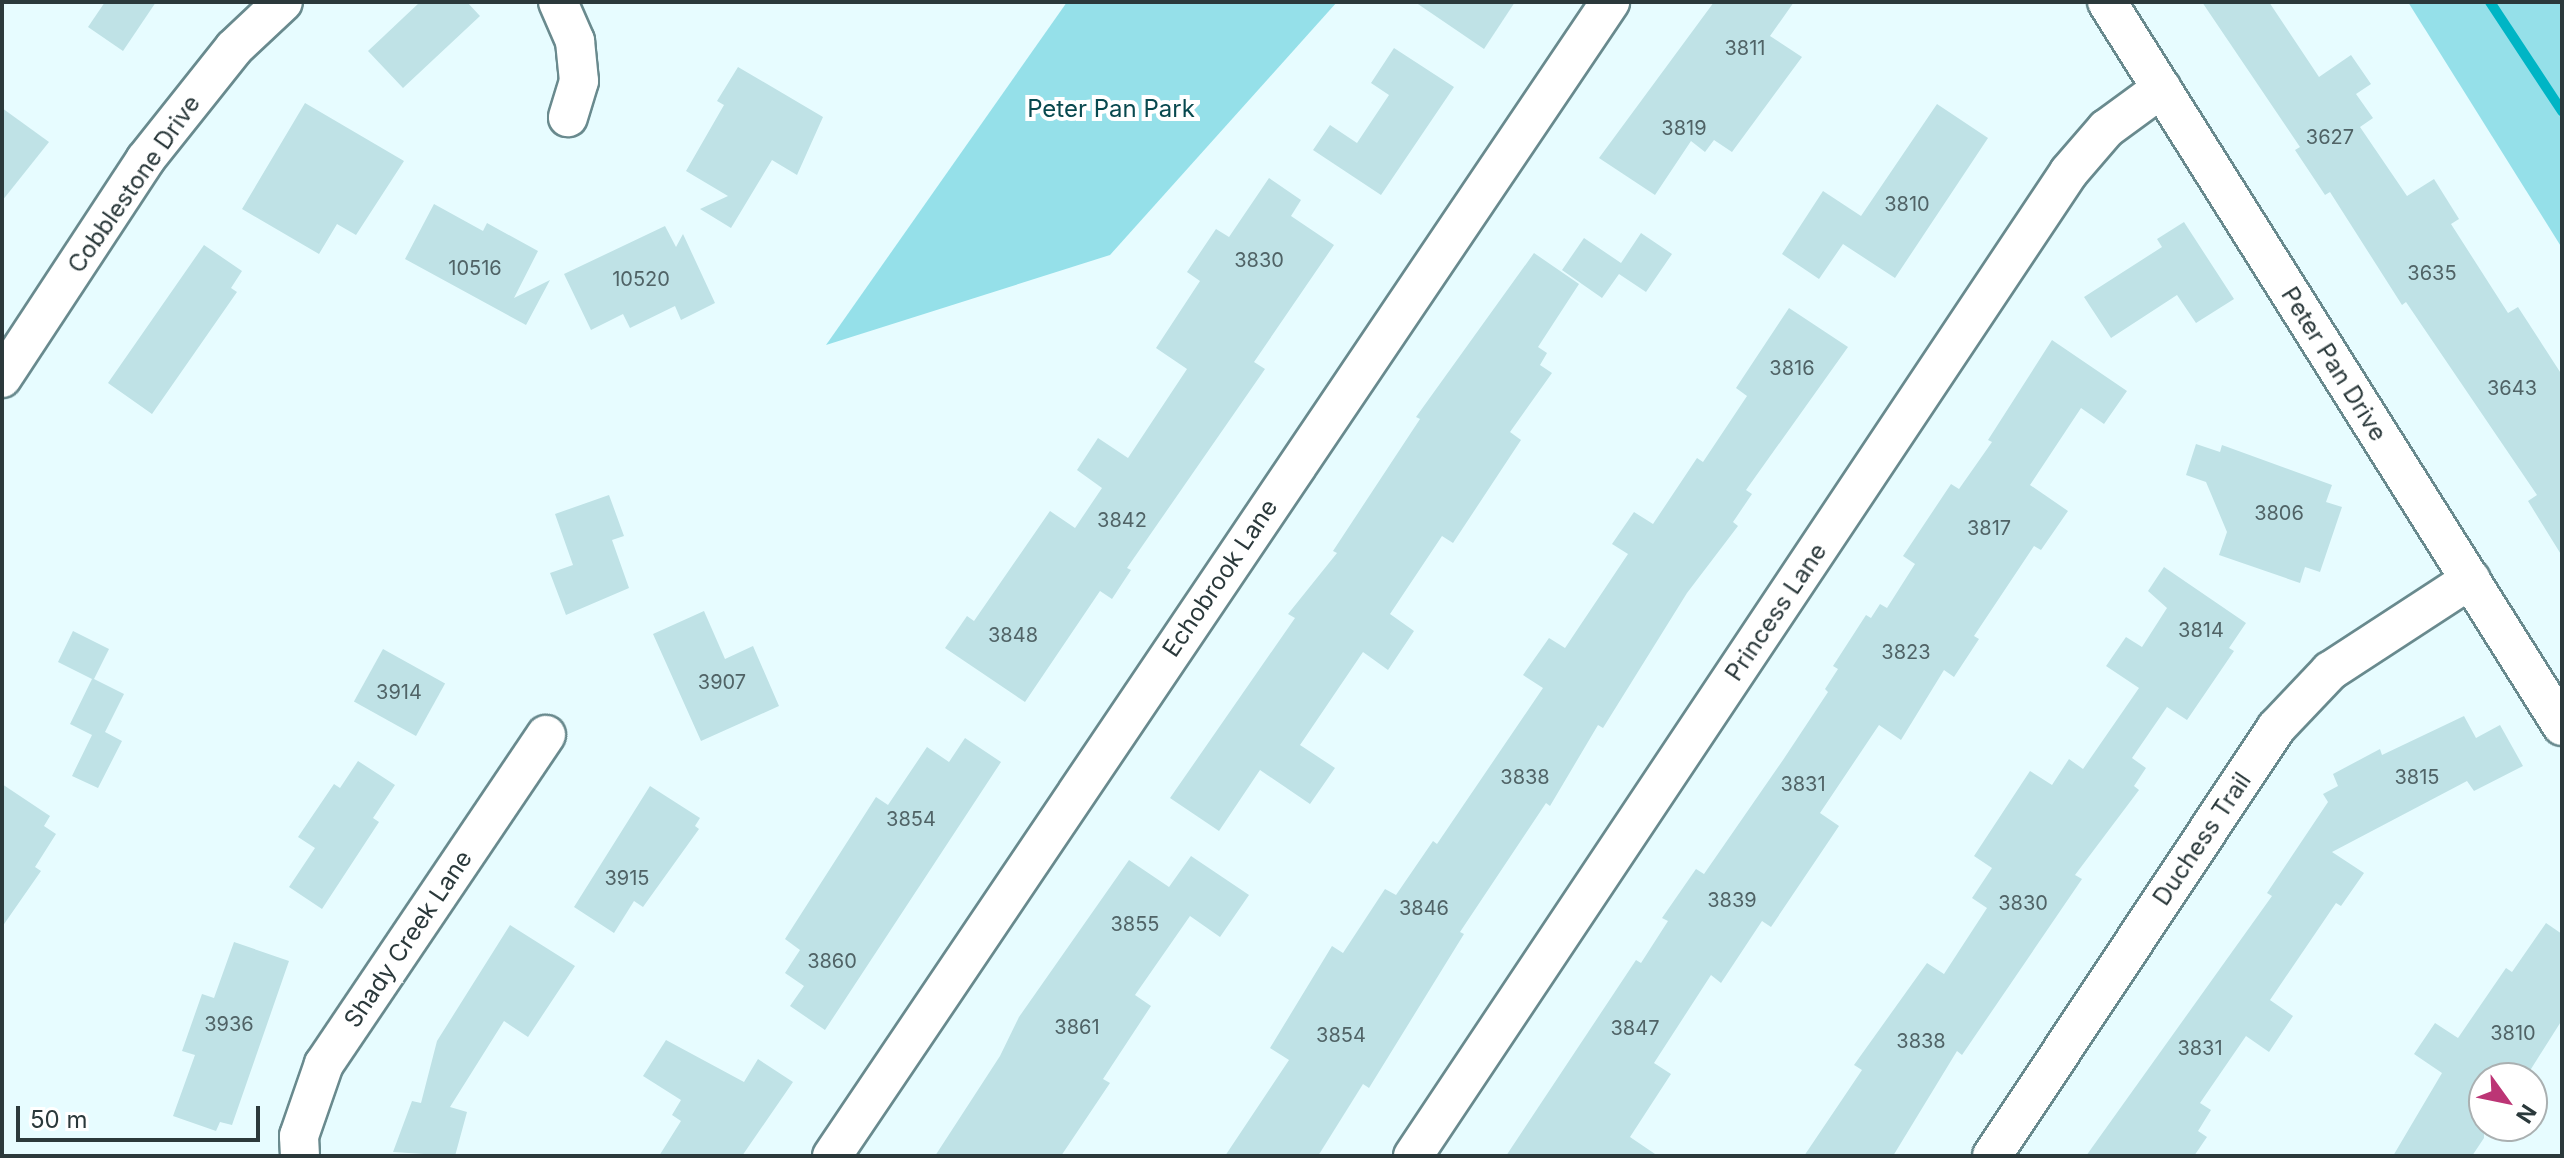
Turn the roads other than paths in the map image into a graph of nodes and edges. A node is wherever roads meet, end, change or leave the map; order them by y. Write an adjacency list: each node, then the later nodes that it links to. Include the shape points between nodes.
1 (283, 2): 7 (street, Cobblestone Drive, via 234,48 145,160)
2 (558, 2): 6 (street, via 575,41 579,81)
3 (1610, 2): 12 (street, Echobrook Lane)
4 (2107, 2): 5 (street, Peter Pan Drive)
5 (2162, 88): 8 (street, Peter Pan Drive); 13 (street, Princess Lane, via 2106,129 2069,172)
6 (568, 117)
7 (2, 378)
8 (2471, 579): 9 (street, Peter Pan Drive); 14 (street, Duchess Trail, via 2330,671 2276,728)
9 (2562, 726)
10 (546, 735): 11 (street, Shady Creek Lane, via 324,1064 299,1136)
11 (300, 1156)
12 (832, 1156)
13 (1413, 1156)
14 (1992, 1156)

